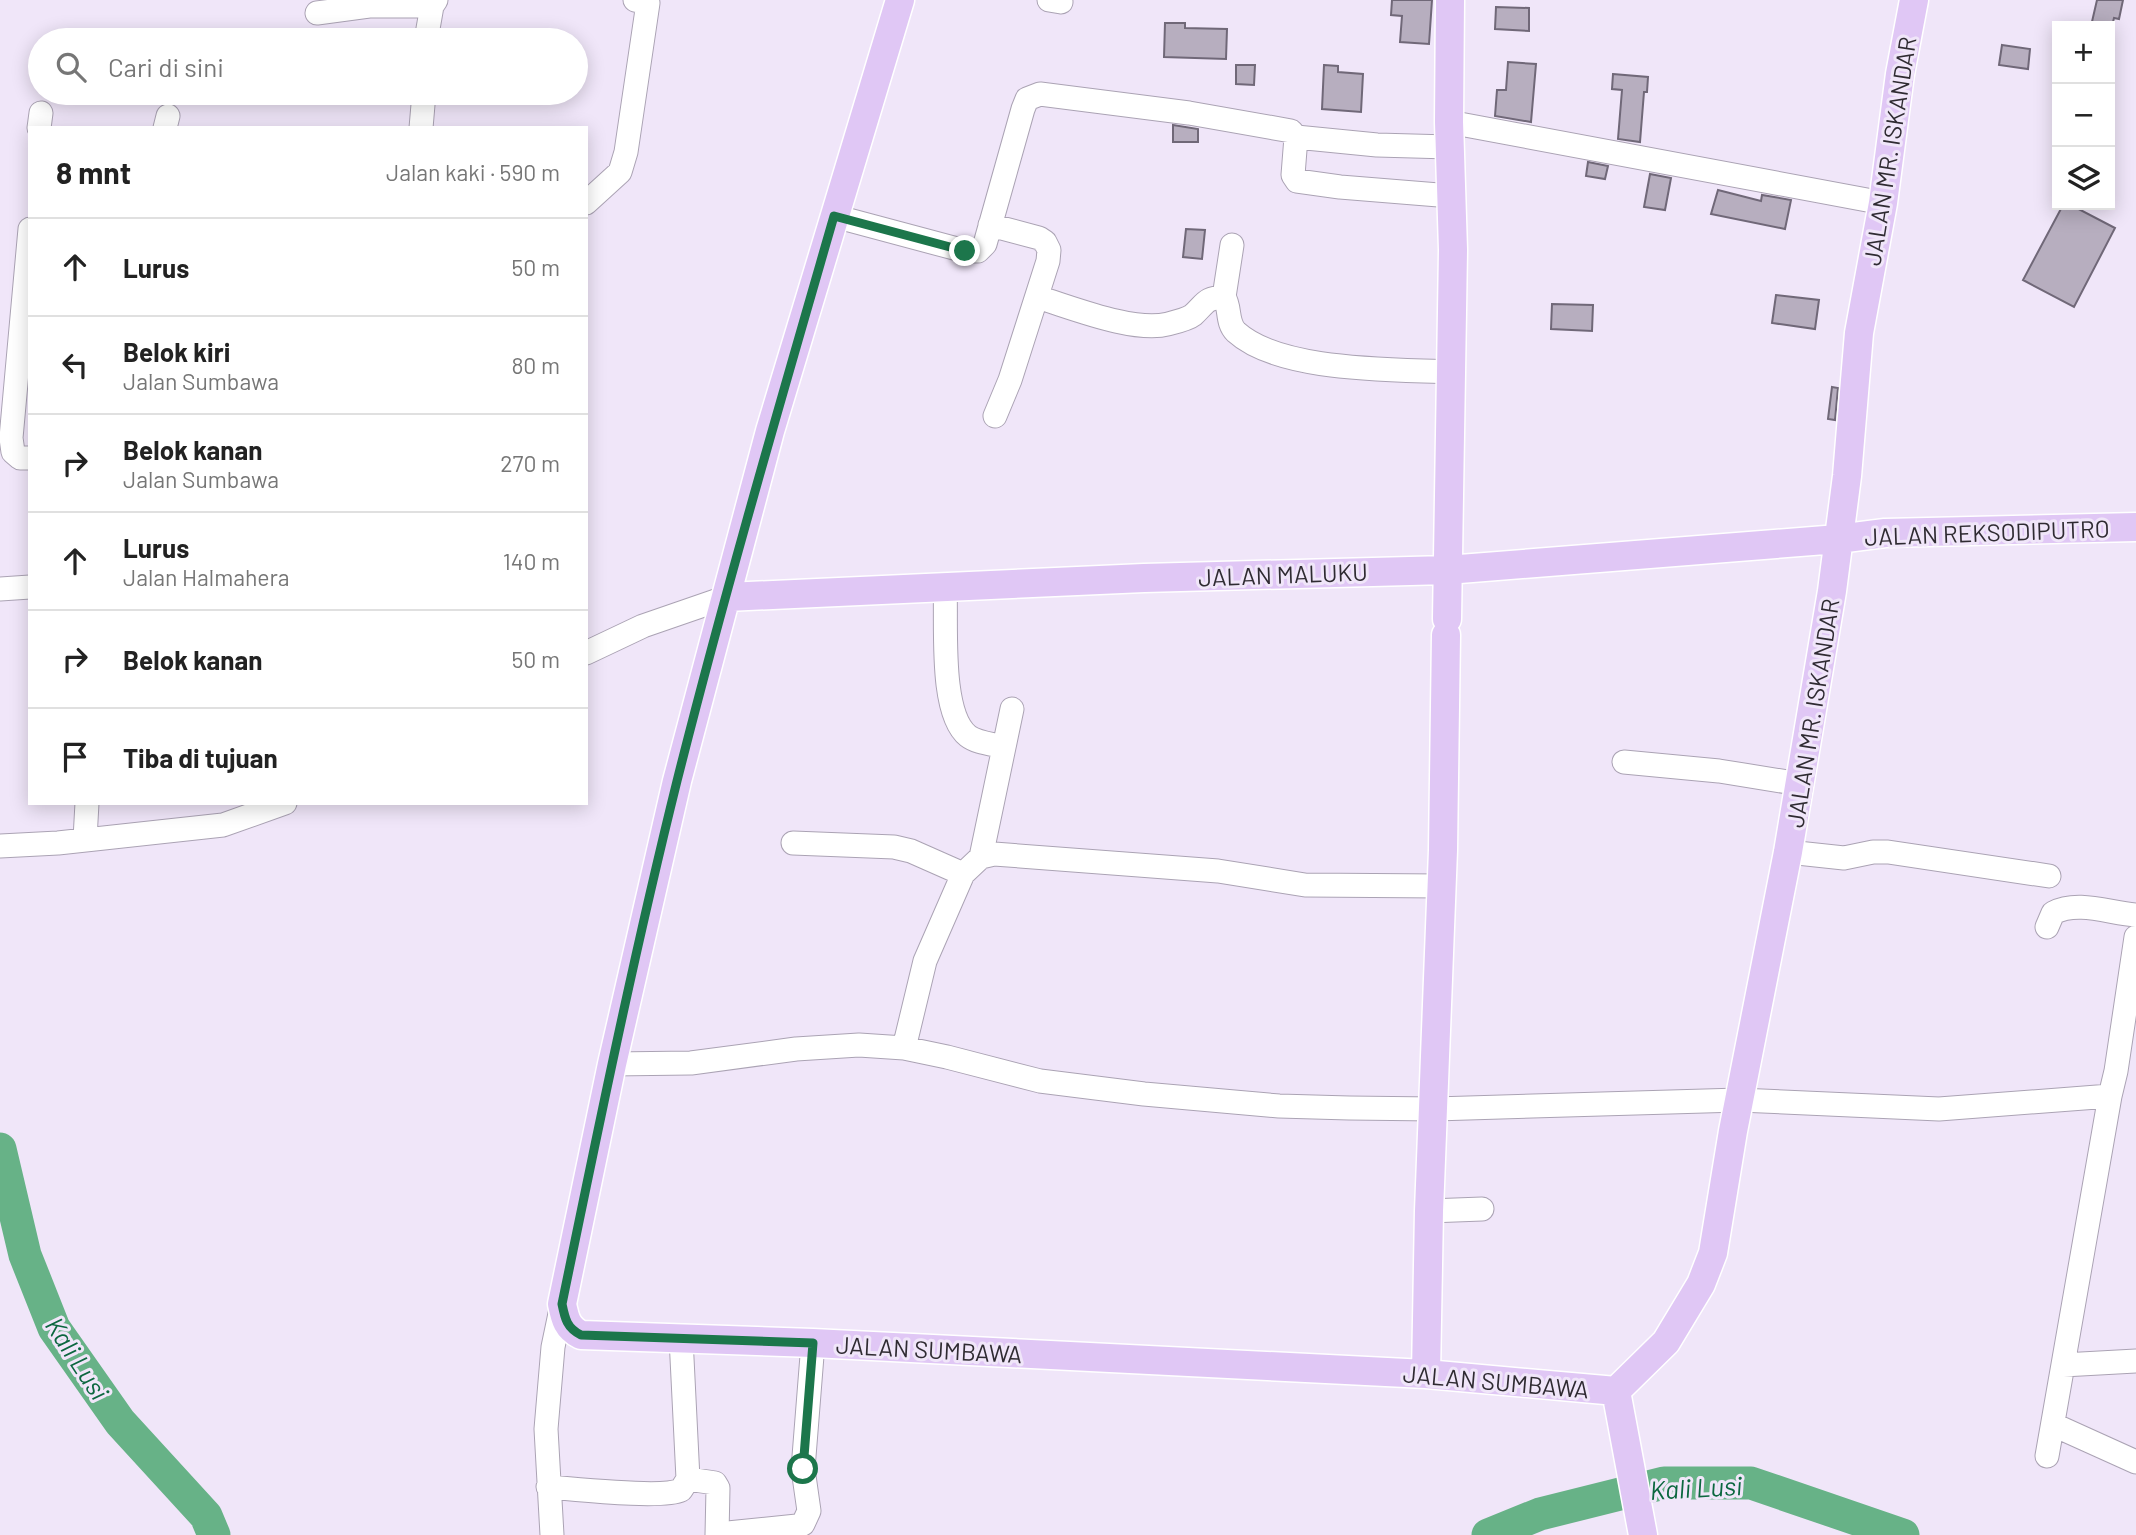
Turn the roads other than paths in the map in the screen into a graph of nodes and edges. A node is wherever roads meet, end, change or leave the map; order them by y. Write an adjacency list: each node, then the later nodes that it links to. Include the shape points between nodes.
1 (900, 0): 15 (main road)
2 (1450, 0): 10 (main road)
3 (1914, 0): 14 (main road, JALAN MR. ISKANDAR)
4 (649, 1): 13 (street, via 620,172)
5 (434, 3): 6 (street); 7 (street)
6 (317, 13)
7 (429, 28)
8 (423, 105): 9 (street)
9 (421, 126)
10 (1449, 134): 11 (street, via 1377,145); 12 (main road); 14 (street)
11 (1296, 137): 12 (street, via 1293,175 1297,181); 16 (street, via 1291,131 1189,113 1033,96 1023,109)
12 (1451, 196): 21 (main road)
13 (588, 201)
14 (1883, 203): 25 (main road, JALAN MR. ISKANDAR, via 1859,332)
15 (834, 216): 16 (street, via 971,252 985,244); 30 (main road)
16 (990, 225): 19 (street, via 1045,242 1048,261)
17 (1232, 245): 20 (street)
18 (28, 251): 23 (street, via 11,438 13,452)
19 (1037, 297): 20 (street, via 1140,325 1165,325 1192,316 1209,299); 22 (street)
20 (1224, 297): 21 (street, via 1235,331 1287,357 1339,366)
21 (1452, 372): 26 (main road)
22 (995, 416)
23 (28, 458)
24 (2136, 527): 25 (main road, JALAN REKSODIPUTRO, via 1885,533)
25 (1838, 539): 26 (main road, JALAN MALUKU); 35 (main road, JALAN MR. ISKANDAR)
26 (1447, 570): 28 (main road, JALAN MALUKU); 45 (main road)
27 (28, 587): 29 (street)
28 (946, 588): 30 (main road, JALAN MALUKU); 33 (street, via 946,683 956,717 969,738)
29 (0, 589)
30 (727, 597): 31 (street, via 643,626); 50 (main road, via 677,781)
31 (588, 652)
32 (1012, 709): 33 (street)
33 (1004, 747): 42 (street)
34 (1624, 762): 35 (street)
35 (1800, 784): 41 (main road, JALAN MR. ISKANDAR)
36 (87, 805): 38 (street)
37 (279, 805): 38 (street, via 223,825)
38 (85, 839): 40 (street)
39 (793, 842): 43 (street, via 894,847)
40 (0, 846)
41 (1788, 852): 44 (street, via 1844,858 1888,852); 53 (main road, JALAN MR. ISKANDAR)
42 (981, 857): 43 (street); 45 (street, via 994,854 1219,871 1304,884)
43 (963, 874): 49 (street, via 925,961)
44 (2049, 876)
45 (1441, 886): 54 (main road)
46 (2136, 915): 47 (street, via 2063,908 2053,913)
47 (2047, 927)
48 (2136, 937): 51 (street)
49 (904, 1048): 50 (street, via 859,1045 691,1063); 54 (street, via 1040,1080 1144,1094 1279,1105)
50 (612, 1064): 57 (main road)
51 (2126, 1070): 52 (street)
52 (2110, 1096): 53 (street, via 1939,1109); 61 (street)
53 (1739, 1100): 54 (street); 63 (main road, JALAN MR. ISKANDAR, via 1713,1253 1701,1284 1666,1342)
54 (1435, 1109): 56 (main road)
55 (1482, 1209): 56 (street)
56 (1429, 1210): 62 (main road)
57 (562, 1304): 58 (main road, JALAN SUMBAWA, via 567,1325 581,1335); 68 (street, via 546,1429)
58 (681, 1338): 59 (main road, JALAN SUMBAWA); 67 (street)
59 (813, 1343): 62 (main road, JALAN SUMBAWA); 69 (street, via 803,1469 806,1520 797,1526)
60 (2136, 1362): 61 (street)
61 (2063, 1364): 64 (street)
62 (1426, 1374): 63 (main road, JALAN SUMBAWA)
63 (1616, 1391): 71 (main road, JALAN SUMBAWA)
64 (2054, 1425): 65 (street); 66 (street)
65 (2047, 1456)
66 (2136, 1462)
67 (688, 1479): 68 (street, via 681,1490 669,1493); 69 (street, via 715,1483 718,1488)
68 (548, 1487): 70 (street)
69 (718, 1534)
70 (552, 1535)
71 (1643, 1535)

